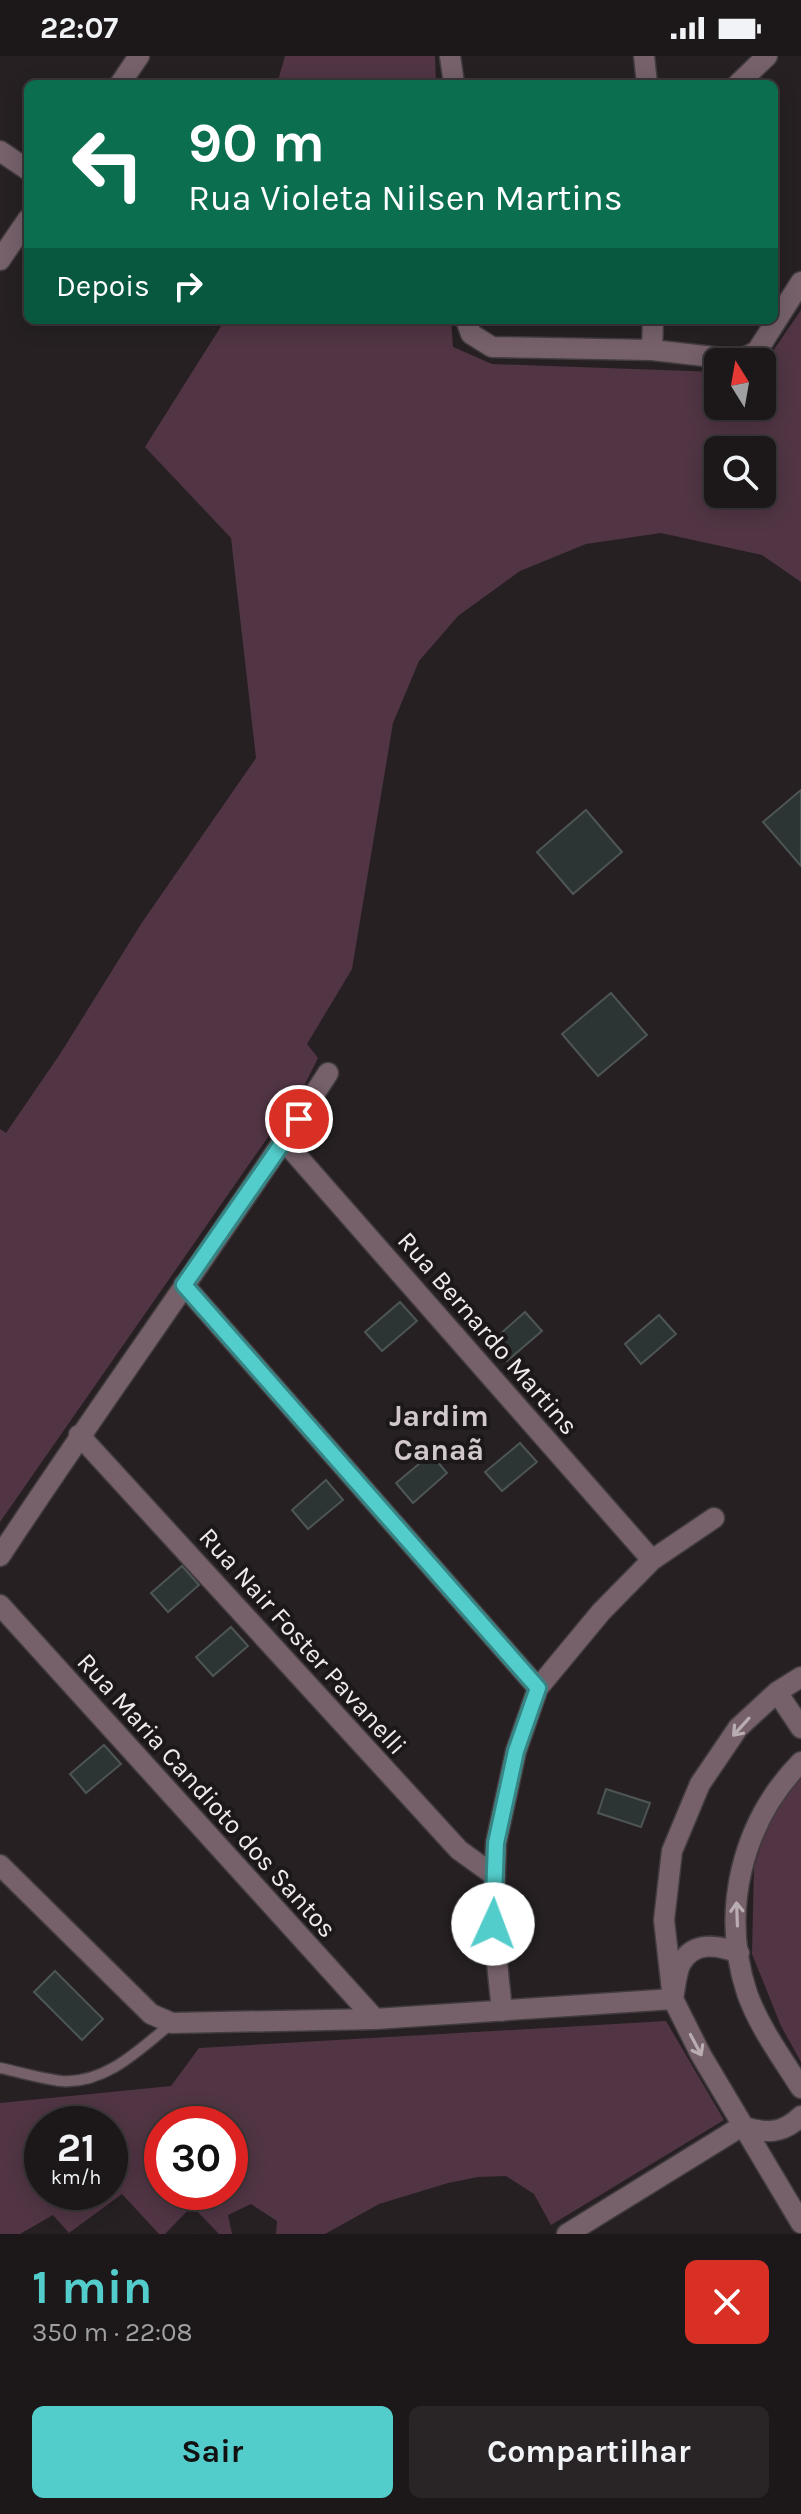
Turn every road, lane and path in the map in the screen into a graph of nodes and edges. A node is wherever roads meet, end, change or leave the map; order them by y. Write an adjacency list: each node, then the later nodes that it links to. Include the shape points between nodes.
1 (139, 56): 5 (street)
2 (450, 56): 6 (street)
3 (644, 56): 7 (street)
4 (767, 56): 8 (street)
5 (123, 80)
6 (453, 80)
7 (647, 80)
8 (742, 80)
9 (0, 151): 10 (street)
10 (24, 167)
11 (24, 225): 12 (street)
12 (0, 260)
13 (801, 282): 14 (street)
14 (778, 318)
15 (653, 324): 18 (street)
16 (774, 324): 18 (street, via 757,351 740,360)
17 (469, 327): 18 (street, via 492,347)
18 (652, 350)
19 (328, 1073): 20 (street)
20 (284, 1141): 21 (street); 25 (street, Rua Bernardo Martins)
21 (184, 1285): 22 (street); 28 (street)
22 (79, 1435): 24 (street); 33 (street, Rua Nair Foster Pavanelli, via 459,1850)
23 (714, 1518): 25 (street)
24 (0, 1556)
25 (652, 1560): 28 (street)
26 (0, 1605): 37 (street, Rua Maria Candioto dos Santos)
27 (801, 1677): 29 (street)
28 (538, 1688): 33 (street, via 516,1751 496,1843)
29 (777, 1692): 30 (street); 35 (street, one-way to 35, via 738,1728 700,1784 672,1851 664,1920)
30 (801, 1728)
31 (801, 1762): 34 (street, one-way to 31, via 735,1907 740,1867 756,1823 782,1781)
32 (0, 1865): 38 (street, via 151,2014)
33 (495, 1876): 36 (street, via 493,1924)
34 (739, 1953): 35 (street, via 720,1945 690,1953 680,1966); 40 (street, via 759,2019)
35 (673, 1999): 36 (street); 42 (street, one-way to 42)
36 (502, 2011): 37 (street)
37 (375, 2019): 38 (street)
38 (172, 2023): 39 (lane, via 128,2059 76,2081)
39 (0, 2068)
40 (801, 2088)
41 (801, 2116): 42 (street, via 776,2132)
42 (742, 2126): 43 (street); 44 (street)
43 (801, 2223)
44 (567, 2234)

